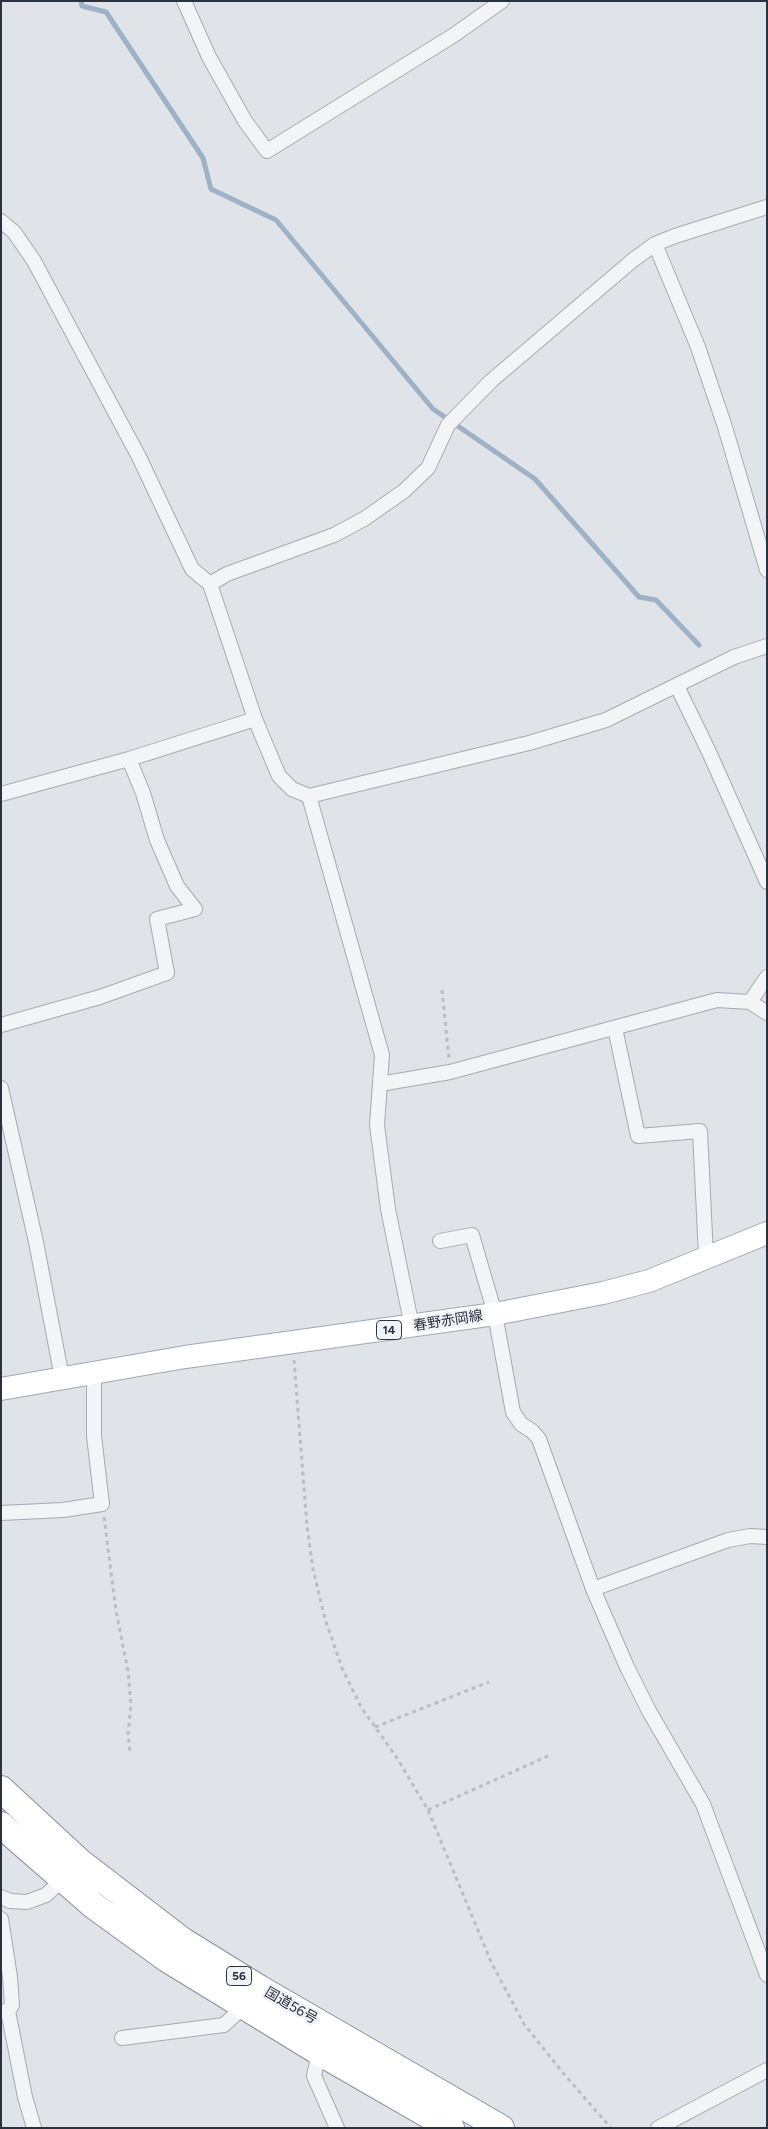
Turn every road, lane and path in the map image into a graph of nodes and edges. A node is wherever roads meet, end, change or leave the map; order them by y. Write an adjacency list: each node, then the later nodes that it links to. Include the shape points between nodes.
1 (184, 1): 2 (street, via 214,65 245,121 267,151 454,35)
2 (502, 1)
3 (767, 207): 5 (street)
4 (1, 221): 7 (street, via 14,232 34,261 139,456 192,569)
5 (655, 244): 6 (street, via 698,347); 7 (street, via 491,381 452,420 428,468 404,491 334,535 227,574)
6 (767, 570)
7 (210, 584): 10 (street)
8 (767, 646): 9 (street, via 734,657)
9 (677, 686): 13 (street, via 606,720 530,743); 14 (street)
10 (255, 719): 11 (street); 13 (street, via 279,776 292,789)
11 (129, 759): 12 (street); 19 (street, via 177,886 196,908 157,918 167,973 100,997)
12 (1, 794)
13 (310, 796): 22 (street, via 382,1055)
14 (767, 882)
15 (767, 977): 17 (street)
16 (442, 990): 21 (path)
17 (750, 1002): 18 (street); 20 (street, via 717,1000)
18 (767, 1013)
19 (1, 1025)
20 (615, 1028): 21 (street); 26 (street, via 638,1136 700,1131)
21 (450, 1072): 22 (street)
22 (380, 1084): 28 (street, via 377,1124 388,1209)
23 (1, 1088): 31 (street, via 36,1242)
24 (767, 1233): 26 (main road, 春野赤岡線 / 14)
25 (440, 1241): 27 (street, via 472,1235)
26 (706, 1257): 27 (main road, 春野赤岡線 / 14, via 603,1294)
27 (495, 1314): 28 (main road, 春野赤岡線 / 14); 36 (street, via 513,1412 521,1424 539,1439)
28 (412, 1327): 29 (main road, 春野赤岡線 / 14)
29 (292, 1342): 30 (main road, 春野赤岡線 / 14); 38 (path, via 313,1569 325,1619 342,1668 360,1707)
30 (94, 1372): 31 (main road, 春野赤岡線 / 14); 33 (street, via 94,1436)
31 (62, 1378): 32 (main road, 春野赤岡線 / 14)
32 (1, 1389)
33 (102, 1504): 34 (street, via 63,1510); 39 (path, via 116,1611 128,1671)
34 (1, 1513)
35 (767, 1537): 36 (street, via 728,1540)
36 (593, 1589): 47 (street, via 627,1667 703,1804)
37 (489, 1682): 38 (path)
38 (375, 1727): 42 (path)
39 (130, 1753)
40 (548, 1756): 42 (path)
41 (1, 1789): 44 (highway, 国道56号 / 56)
42 (428, 1810): 58 (path, via 492,1964 524,2024)
43 (1, 1825): 44 (highway, 国道56号 / 56)
44 (71, 1871): 45 (street, via 46,1895 27,1902); 48 (highway, 国道56号 / 56, via 167,1959); 57 (highway, 国道56号 / 56, via 259,1988)
45 (1, 1897)
46 (1, 1919): 49 (street, via 12,2005)
47 (767, 1975)
48 (244, 2006): 50 (street, via 224,2025); 51 (highway, 国道56号 / 56)
49 (5, 2011): 54 (street)
50 (122, 2038)
51 (318, 2052): 55 (street, via 314,2076); 56 (highway, 国道56号 / 56)
52 (767, 2070): 53 (street)
53 (673, 2123): 59 (street)
54 (34, 2128)
55 (337, 2128)
56 (451, 2128)
57 (502, 2128)
58 (610, 2128)
59 (658, 2128)

